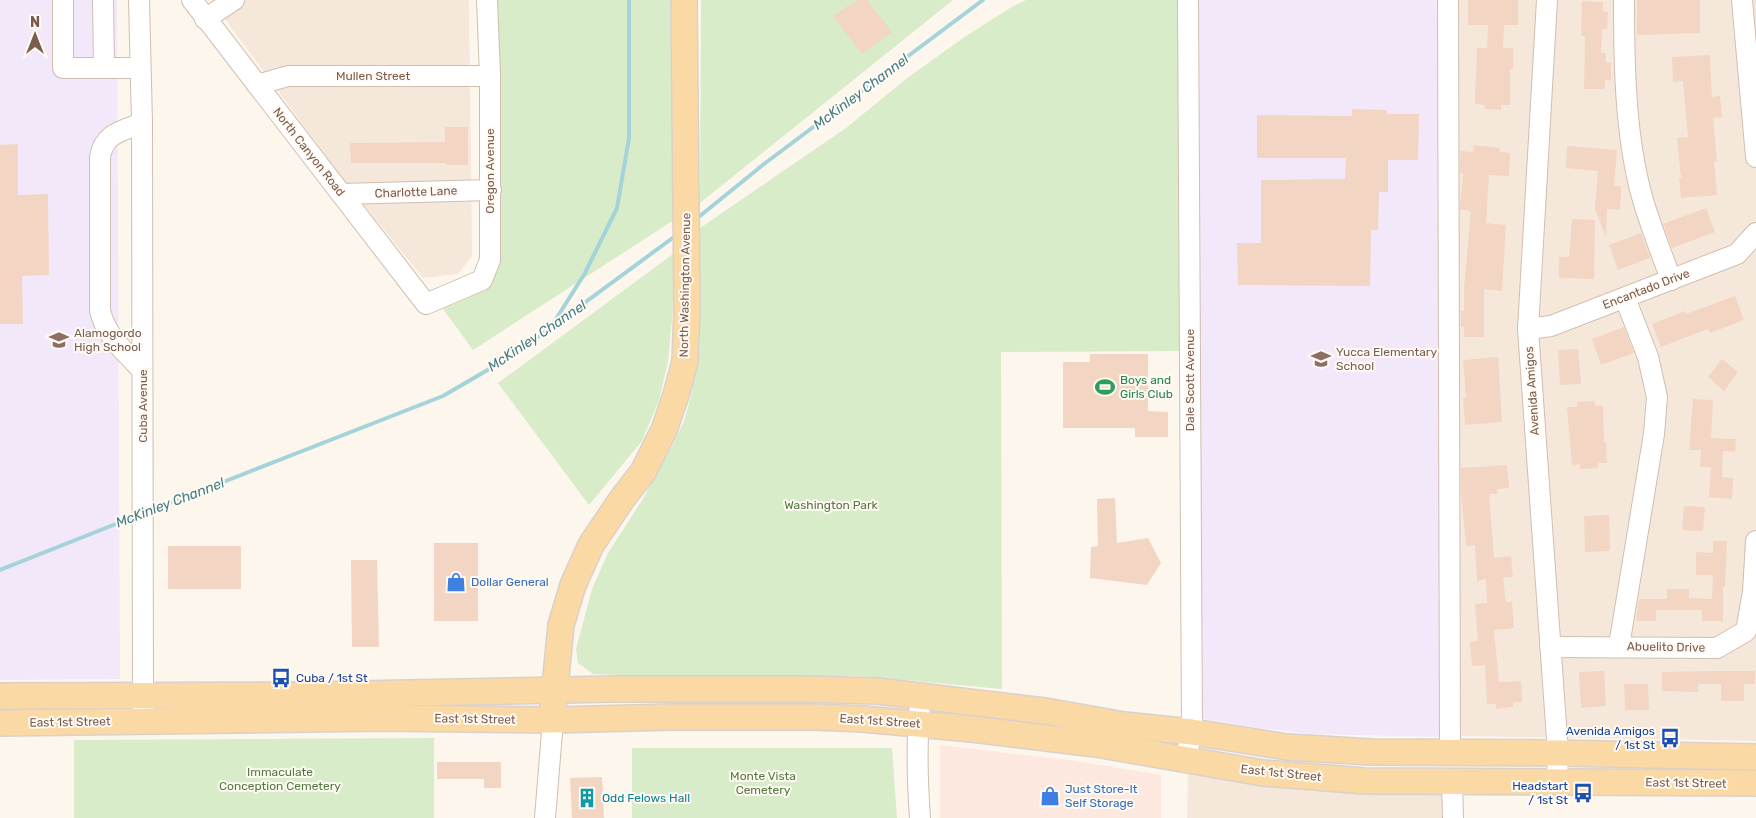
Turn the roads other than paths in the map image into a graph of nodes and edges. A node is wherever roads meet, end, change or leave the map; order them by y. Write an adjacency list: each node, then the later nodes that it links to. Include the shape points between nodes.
1 (63, 0): 14 (street, via 63,68)
2 (103, 0): 14 (street)
3 (139, 0): 15 (street, Cuba Avenue)
4 (192, 0): 13 (street, North Canyon Road)
5 (234, 0): 13 (street)
6 (487, 0): 16 (street, Oregon Avenue)
7 (684, 0): 31 (main road, North Washington Avenue, via 685,361 664,430 643,472 591,545 573,584 561,625)
8 (1188, 0): 39 (street, Dale Scott Avenue)
9 (1448, 0): 40 (street)
10 (1547, 0): 26 (street, Avenida Amigos)
11 (1624, 0): 23 (street, via 1624,61 1630,131 1641,193)
12 (1742, 0): 19 (street)
13 (205, 19): 17 (street, North Canyon Road)
14 (104, 68): 15 (street)
15 (140, 68): 18 (street, Cuba Avenue)
16 (490, 76): 17 (street, Mullen Street, via 288,76); 20 (street, Oregon Avenue)
17 (257, 85): 21 (street, North Canyon Road)
18 (142, 123): 27 (street, Cuba Avenue); 27 (street, via 107,139 102,147 100,176 102,320)
19 (1756, 157)
20 (491, 190): 21 (street, Charlotte Lane); 25 (street, Oregon Avenue, via 490,260 482,280)
21 (341, 194): 25 (street, North Canyon Road)
22 (1756, 233): 23 (street, Encantado Drive, via 1737,254)
23 (1671, 280): 24 (street, Encantado Drive)
24 (1625, 298): 26 (street, Encantado Drive, via 1552,326); 29 (street, via 1648,357 1657,397 1654,434)
25 (426, 304)
26 (1528, 329): 30 (street, Avenida Amigos)
27 (142, 370): 33 (street, Cuba Avenue)
28 (1756, 541): 29 (street, Abuelito Drive, via 1753,592 1746,631 1717,648)
29 (1619, 646): 30 (street, Abuelito Drive)
30 (1550, 647): 41 (street, Avenida Amigos)
31 (554, 691): 33 (main road, East 1st Street); 34 (main road, East 1st Street, via 805,689); 35 (main road, North Washington Avenue)
32 (0, 696): 33 (main road, East 1st Street)
33 (144, 696): 36 (street, Cuba Avenue)
34 (921, 696): 38 (street); 39 (main road, East 1st Street)
35 (553, 720): 36 (main road, East 1st Street); 38 (main road, East 1st Street, via 814,717); 47 (street)
36 (143, 721): 37 (main road, East 1st Street)
37 (0, 723)
38 (918, 723): 43 (main road, East 1st Street, via 1096,744); 48 (street)
39 (1192, 732): 40 (main road, East 1st Street, via 1288,747); 43 (street, Dale Scott Avenue)
40 (1450, 753): 41 (main road, East 1st Street)
41 (1558, 753): 42 (main road, East 1st Street); 45 (street, Avenida Amigos)
42 (1756, 757)
43 (1185, 760): 44 (main road, East 1st Street, via 1263,773 1365,781)
44 (1452, 781): 45 (main road, East 1st Street); 49 (street)
45 (1557, 781): 46 (main road, East 1st Street)
46 (1756, 783)
47 (545, 818)
48 (920, 818)
49 (1453, 818)

